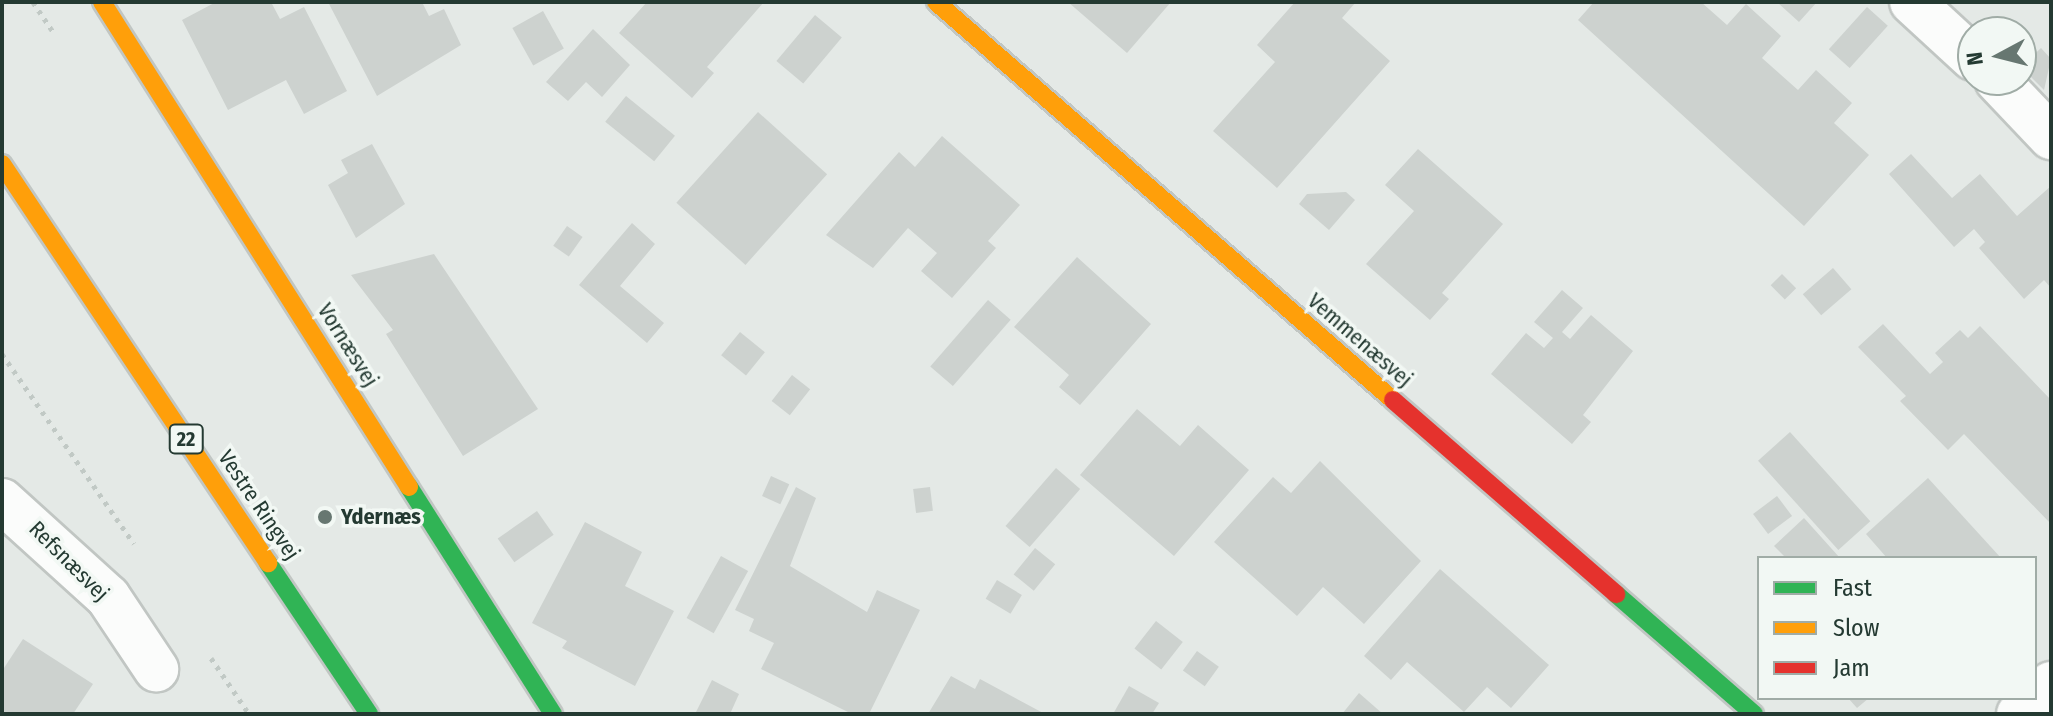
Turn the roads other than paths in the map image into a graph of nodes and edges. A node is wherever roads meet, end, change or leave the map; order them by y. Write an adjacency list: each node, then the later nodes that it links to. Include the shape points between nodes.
1 (102, 2): 12 (street, Vornæsvej)
2 (936, 2): 13 (street, Vemmenæsvej)
3 (1912, 2): 4 (street)
4 (1957, 43)
5 (2012, 96): 6 (street)
6 (2051, 137)
7 (2, 164): 11 (street, Vestre Ringvej / 22)
8 (2, 501): 9 (street, Refsnæsvej, via 108,597)
9 (156, 669)
10 (2034, 700): 14 (street)
11 (369, 714)
12 (553, 714)
13 (1754, 714)
14 (2019, 714)

